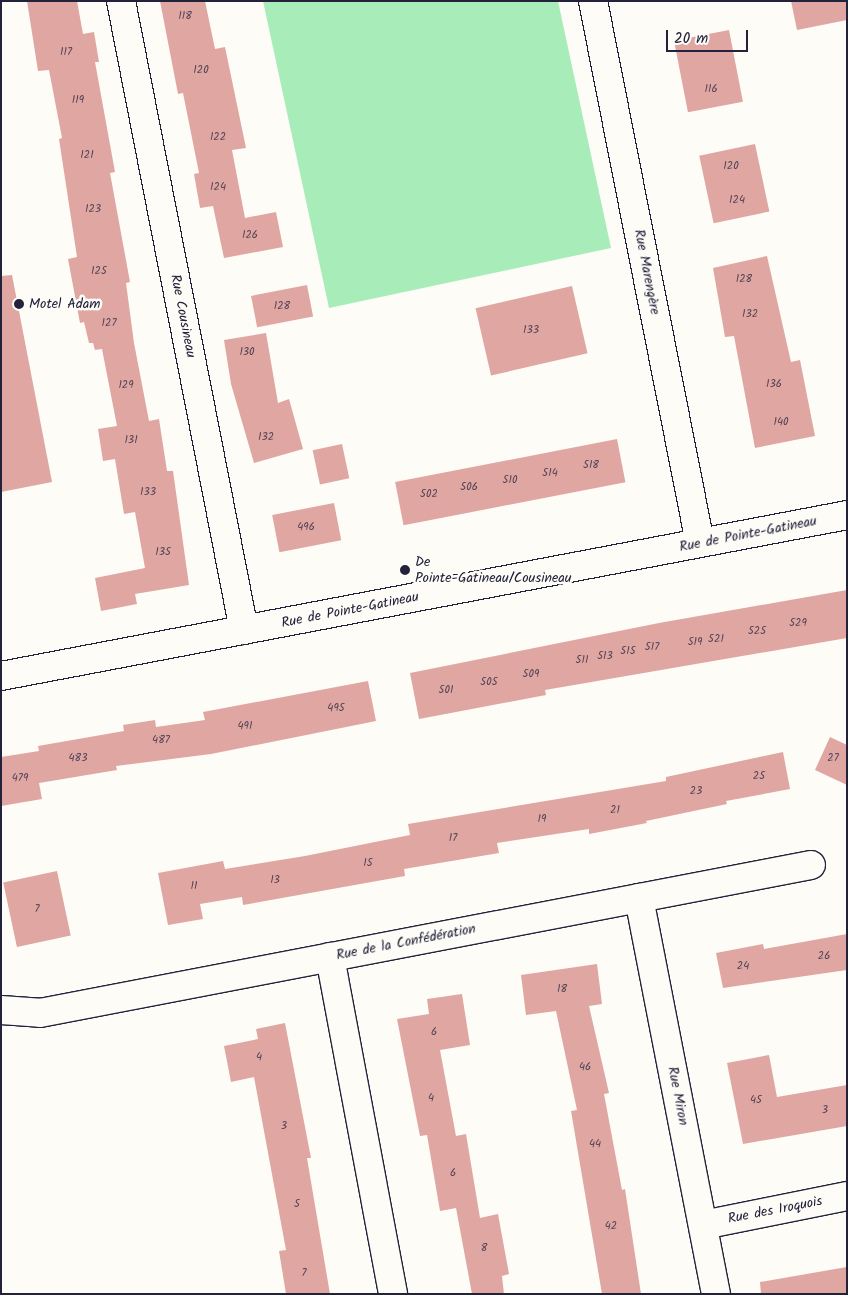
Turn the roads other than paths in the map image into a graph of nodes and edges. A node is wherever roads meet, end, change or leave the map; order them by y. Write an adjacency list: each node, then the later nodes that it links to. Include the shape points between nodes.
1 (122, 1): 5 (street, Rue Cousineau)
2 (594, 1): 4 (street, Rue Marengère)
3 (847, 515): 4 (street, Rue de Pointe-Gatineau)
4 (700, 543): 5 (street, Rue de Pointe-Gatineau)
5 (244, 630): 6 (street, Rue de Pointe-Gatineau)
6 (1, 676)
7 (810, 865): 8 (street, Rue de la Confédération)
8 (639, 898): 9 (street, Rue de la Confédération); 12 (street, Rue Miron)
9 (330, 957): 10 (street, Rue de la Confédération, via 40,1013); 13 (street)
10 (1, 1010)
11 (847, 1196): 12 (street, Rue des Iroquois)
12 (703, 1225): 14 (street, Rue Miron)
13 (394, 1294)
14 (716, 1294)

